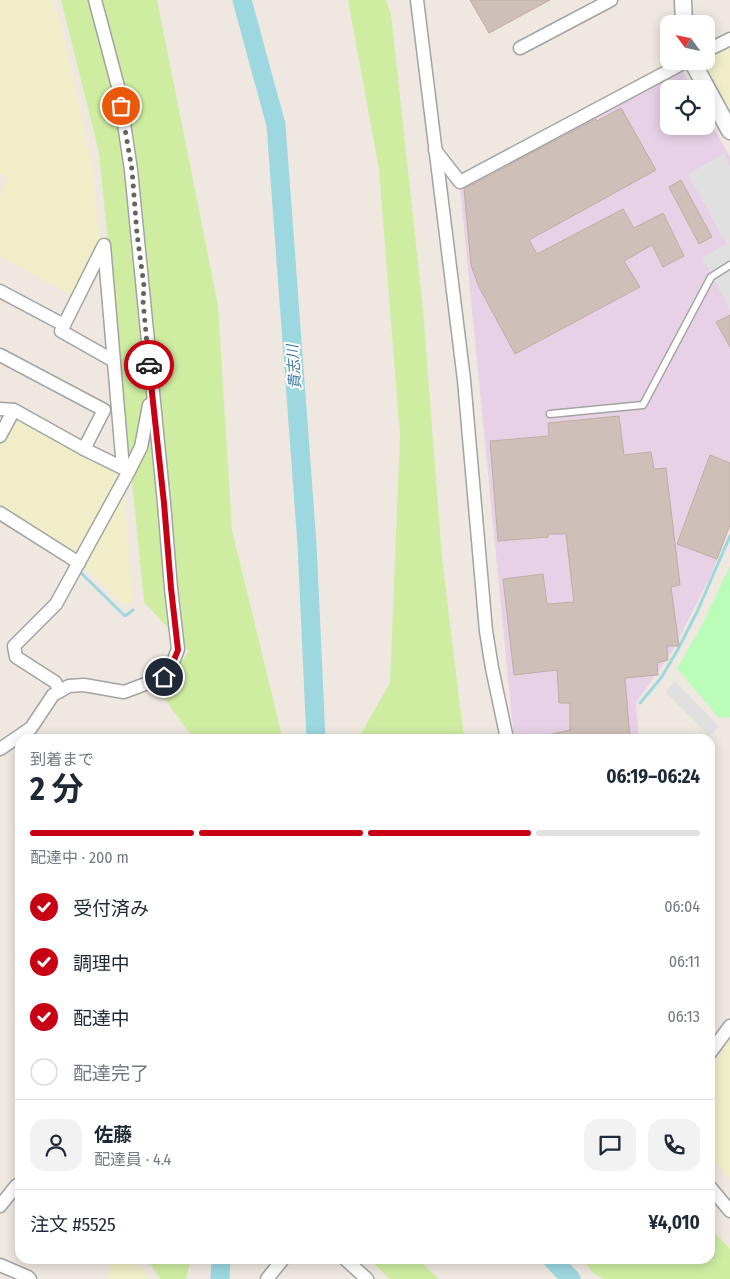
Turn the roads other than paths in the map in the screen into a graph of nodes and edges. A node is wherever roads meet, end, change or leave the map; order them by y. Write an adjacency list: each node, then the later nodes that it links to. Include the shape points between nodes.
1 (95, 0): 19 (street, via 119,90 132,170)
2 (417, 0): 12 (street)
3 (611, 0): 8 (street)
4 (683, 0): 5 (street)
5 (684, 15)
6 (730, 39): 7 (street)
7 (715, 46)
8 (520, 48)
9 (671, 70): 12 (street, via 460,182)
10 (697, 70): 11 (street)
11 (730, 132)
12 (435, 150): 31 (street, via 464,380 486,631)
13 (730, 265): 23 (lane, via 711,277 643,405)
14 (0, 291): 15 (street)
15 (64, 325): 17 (street, via 61,331); 17 (street, via 104,245)
16 (0, 355): 22 (street)
17 (114, 361): 18 (street)
18 (116, 385): 22 (street); 26 (street)
19 (153, 395): 26 (street, via 141,447); 29 (street, via 178,650 164,677 124,692 84,685 69,686)
20 (0, 409): 21 (street)
21 (14, 410): 24 (street); 25 (street)
22 (104, 410): 25 (street)
23 (550, 414)
24 (0, 436)
25 (84, 449): 26 (street)
26 (126, 469): 28 (street)
27 (0, 513): 28 (street)
28 (79, 563): 29 (street, via 56,604 14,646 16,657 55,682)
29 (60, 691): 30 (street, via 53,694 31,728)
30 (22, 734)
31 (506, 734)
32 (15, 738): 33 (street)
33 (1, 747)
34 (730, 1026): 35 (street)
35 (715, 1046)
36 (15, 1187): 38 (street)
37 (715, 1194): 39 (street)
38 (0, 1206)
39 (730, 1211)
40 (278, 1264): 44 (street)
41 (352, 1264): 45 (street)
42 (0, 1265): 43 (street)
43 (30, 1279)
44 (267, 1279)
45 (367, 1279)

